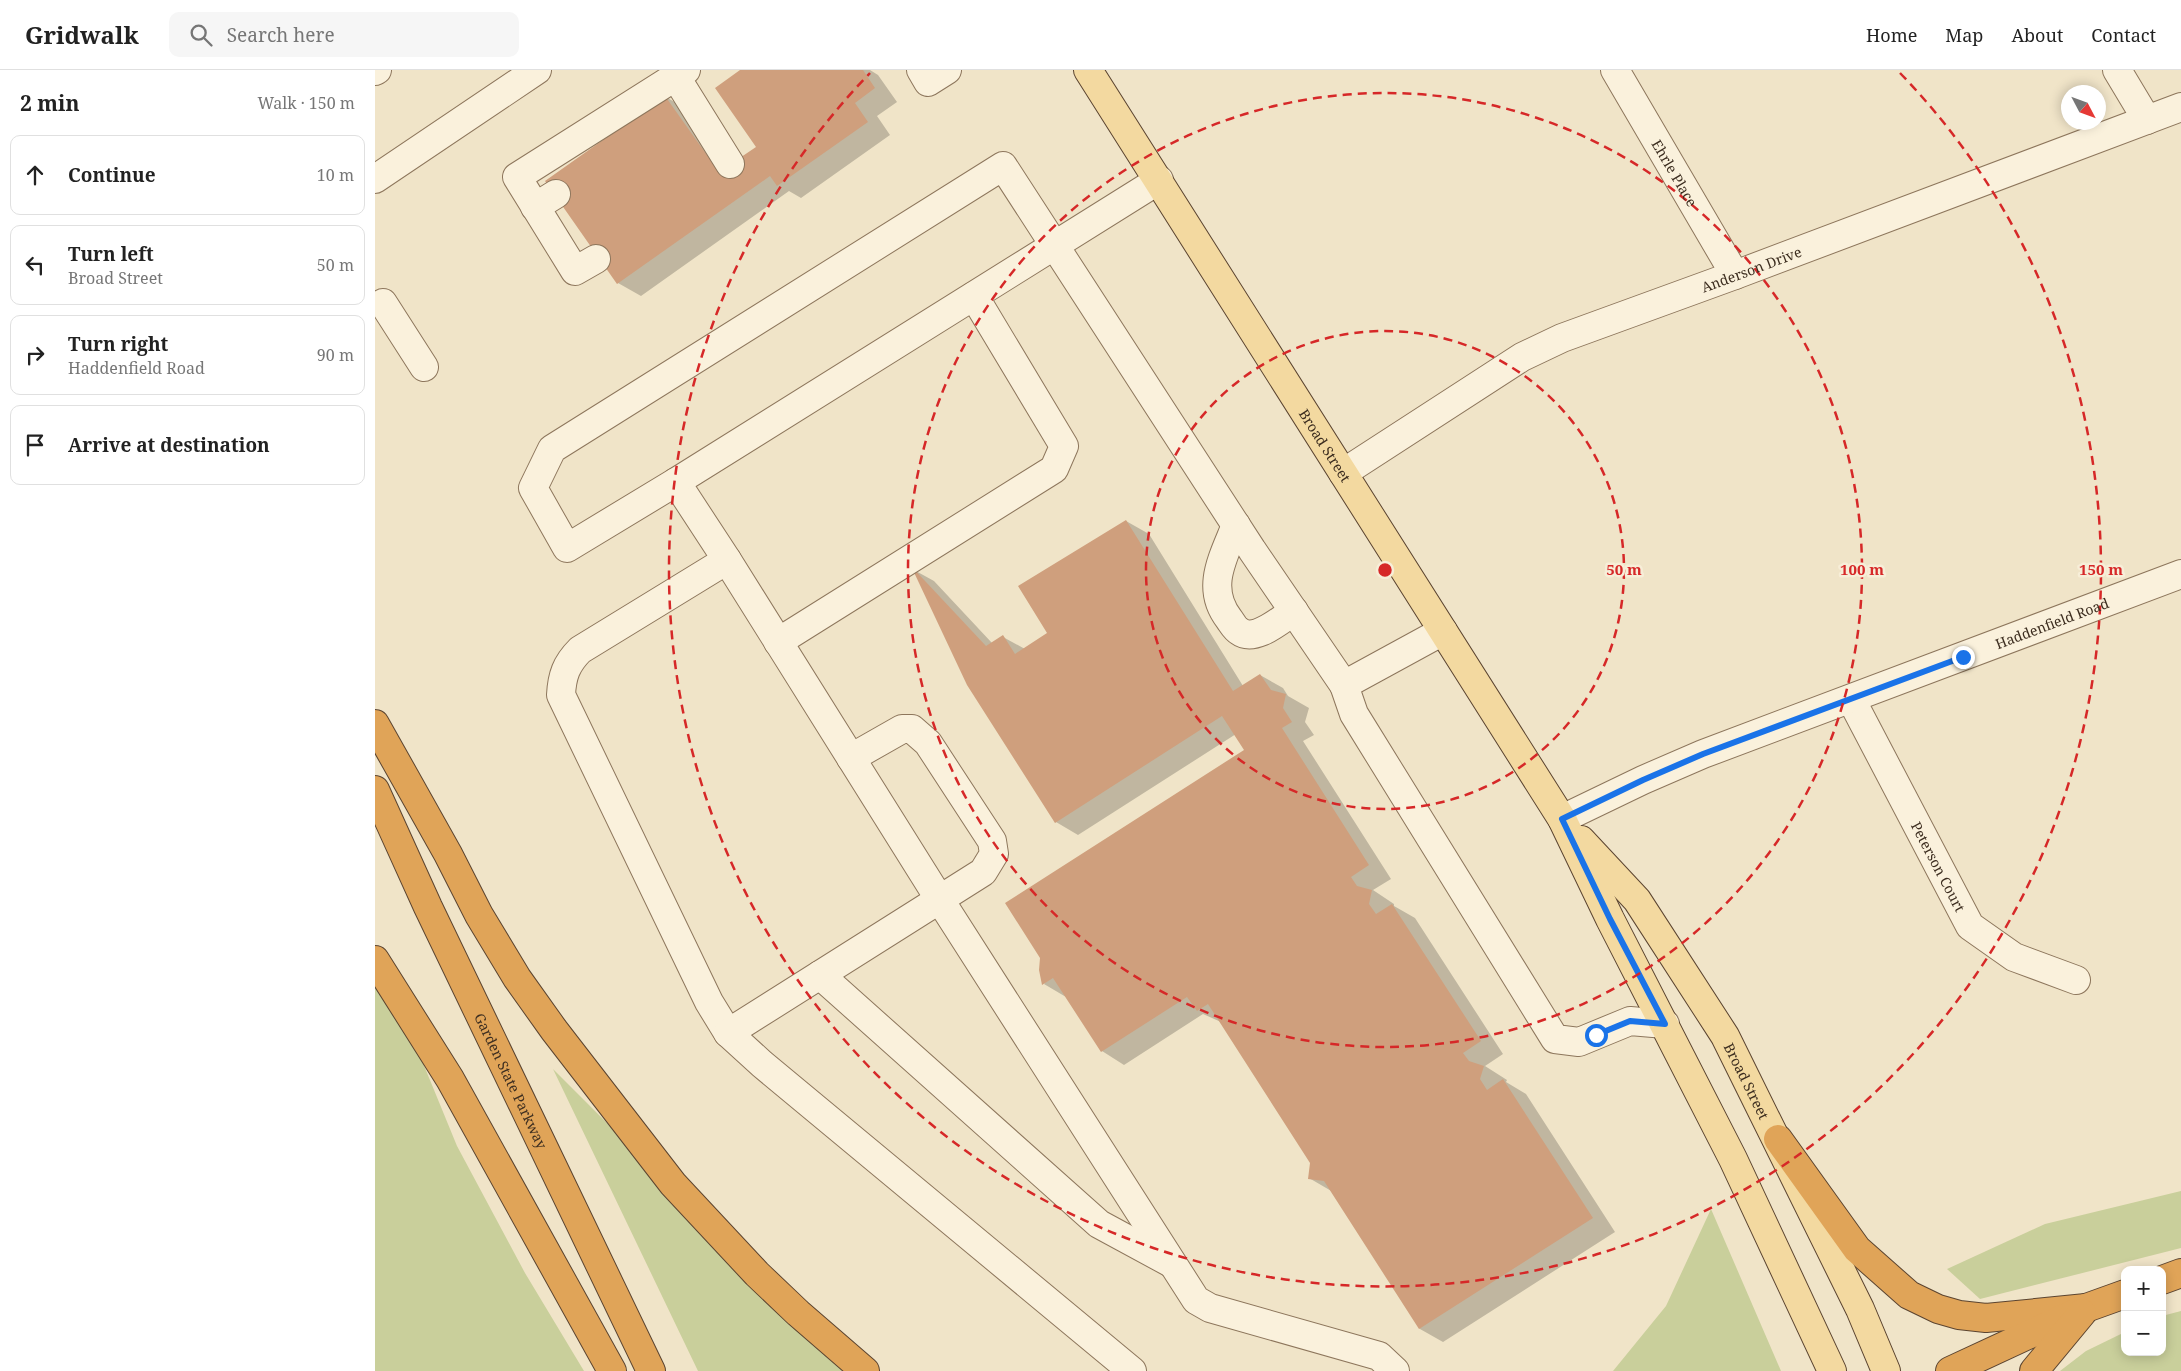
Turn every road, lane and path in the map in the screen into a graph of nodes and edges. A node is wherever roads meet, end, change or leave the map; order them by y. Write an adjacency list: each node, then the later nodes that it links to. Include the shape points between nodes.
1 (537, 70): 11 (street)
2 (921, 70): 3 (street, via 928,82)
3 (947, 70)
4 (1088, 70): 12 (main road, Broad Street)
5 (1615, 70): 15 (street, Ehrle Place)
6 (2117, 70): 9 (street)
7 (681, 74): 10 (street); 14 (street, via 517,177 546,200)
8 (2181, 107): 9 (street, Anderson Drive)
9 (2147, 120): 15 (street, Anderson Drive)
10 (730, 164)
11 (375, 179)
12 (1159, 180): 13 (street); 19 (main road, Broad Street)
13 (1055, 246): 16 (street); 20 (street, via 1003,166 552,449 533,488 567,548); 21 (street)
14 (586, 265)
15 (1735, 275): 19 (street, Anderson Drive, via 1562,338 1522,357)
16 (974, 296): 20 (street); 26 (street, via 1064,446 1054,470)
17 (383, 303): 18 (street)
18 (424, 367)
19 (1343, 473): 25 (main road, Broad Street)
20 (676, 482): 22 (street)
21 (1236, 525): 24 (street); 24 (street, via 1221,562 1215,591 1221,609 1238,631 1247,635 1262,631)
22 (727, 560): 26 (street); 38 (street, via 579,650 569,661 562,677 561,695 709,1002)
23 (2181, 574): 28 (street, Haddenfield Road)
24 (1294, 611): 27 (street)
25 (1443, 631): 27 (street); 32 (main road, Broad Street)
26 (778, 642): 30 (street)
27 (1345, 685): 37 (street, via 1353,714 1555,1039 1579,1042 1630,1021)
28 (1851, 700): 32 (street, Haddenfield Road, via 1703,754); 36 (street, Peterson Court, via 1970,926 2014,957)
29 (375, 724): 47 (highway, via 479,915 517,978 554,1030 679,1191 797,1313)
30 (851, 758): 33 (street); 33 (street, via 902,729 912,729 929,743 992,841 994,854 983,872)
31 (375, 790): 46 (highway, Garden State Parkway)
32 (1562, 819): 37 (main road, Broad Street); 39 (main road, Broad Street, via 1637,900 1725,1036)
33 (940, 900): 35 (street); 40 (street)
34 (375, 960): 45 (highway, via 450,1079)
35 (820, 975): 38 (street); 40 (street, via 1099,1224)
36 (2076, 980)
37 (1665, 1024): 50 (main road, Broad Street, via 1733,1159)
38 (728, 1033): 48 (street)
39 (1778, 1139): 44 (highway, via 1857,1249 1909,1295 1959,1316 1986,1318); 51 (main road, Broad Street)
40 (1172, 1264): 49 (street, via 1196,1300 1210,1308 1379,1356)
41 (2181, 1272): 42 (highway)
42 (2166, 1278)
43 (2121, 1295): 44 (highway)
44 (2086, 1308): 52 (highway); 53 (highway)
45 (611, 1371)
46 (651, 1371)
47 (865, 1371)
48 (1132, 1371)
49 (1395, 1371)
50 (1832, 1371)
51 (1886, 1371)
52 (1950, 1371)
53 (2035, 1371)

